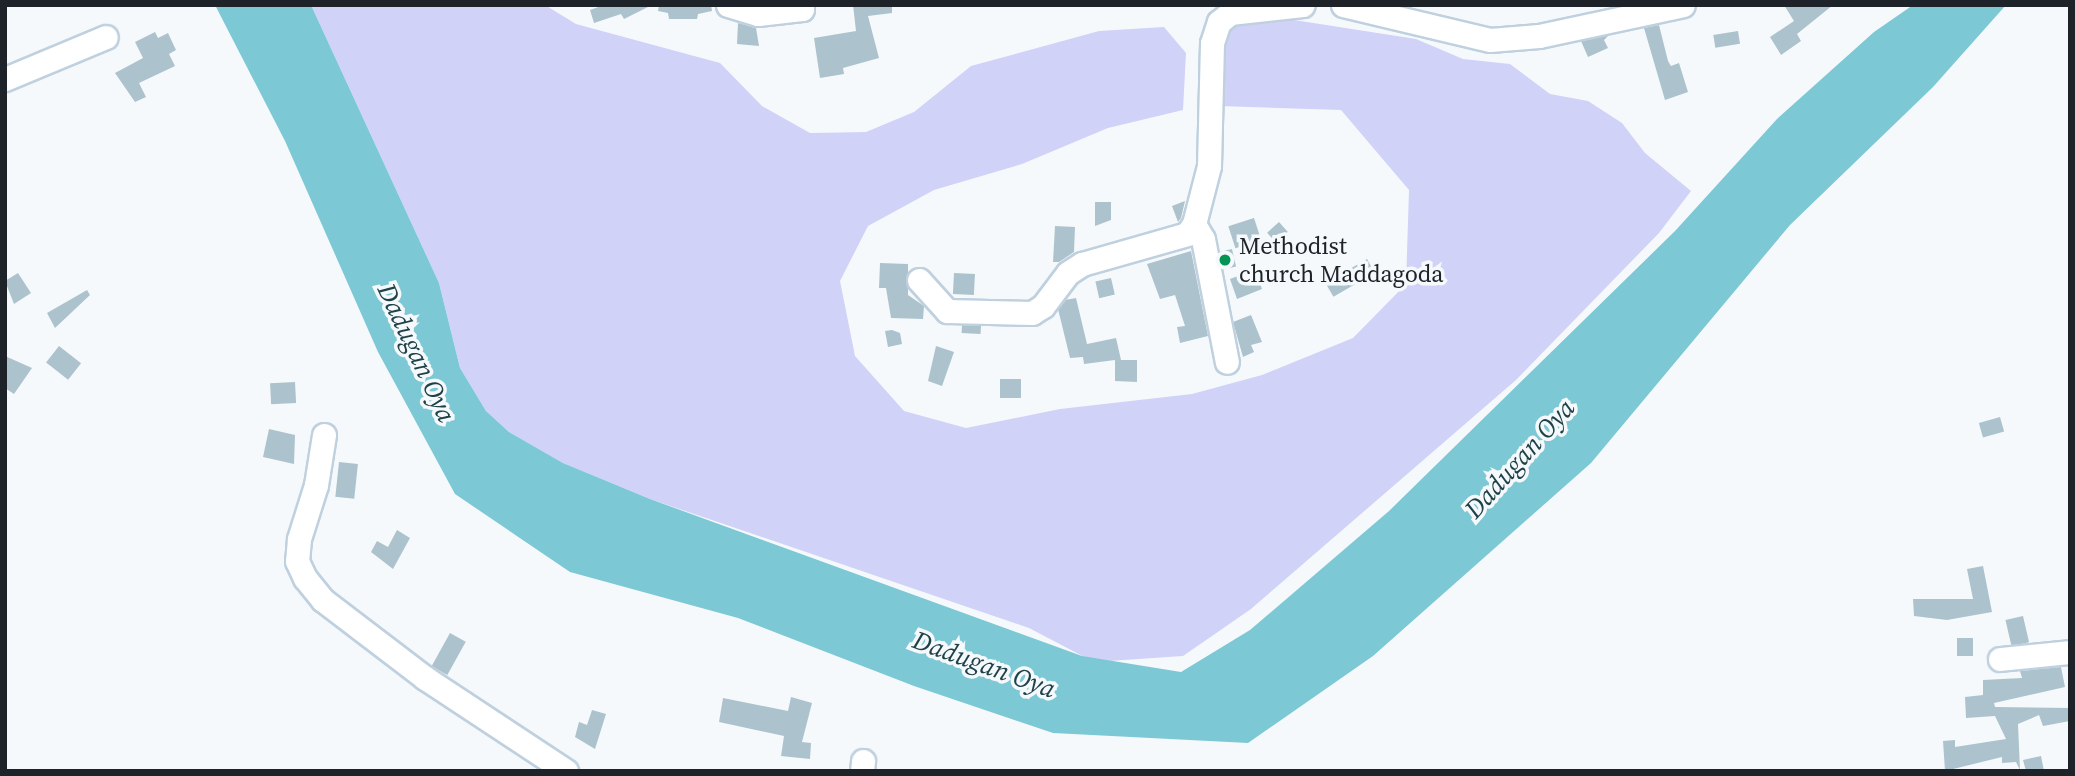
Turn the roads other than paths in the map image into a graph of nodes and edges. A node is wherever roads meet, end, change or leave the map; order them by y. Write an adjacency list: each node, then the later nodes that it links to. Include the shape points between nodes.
1 (728, 5): 2 (street, via 728,9 758,14 802,9)
2 (802, 5)
3 (1303, 5): 8 (street, via 1230,13 1219,22 1212,43 1209,166)
4 (1343, 5): 5 (street, via 1490,40 1539,36)
5 (1683, 5)
6 (106, 37): 7 (street)
7 (5, 79)
8 (1194, 224): 9 (street, via 1187,234 1082,264 1032,313 947,311); 10 (street, via 1203,239)
9 (919, 280)
10 (1227, 362)
11 (324, 435): 14 (street, via 316,485 299,539 297,561 305,578 323,600 425,678)
12 (2070, 652): 13 (street)
13 (2000, 659)
14 (566, 771)

